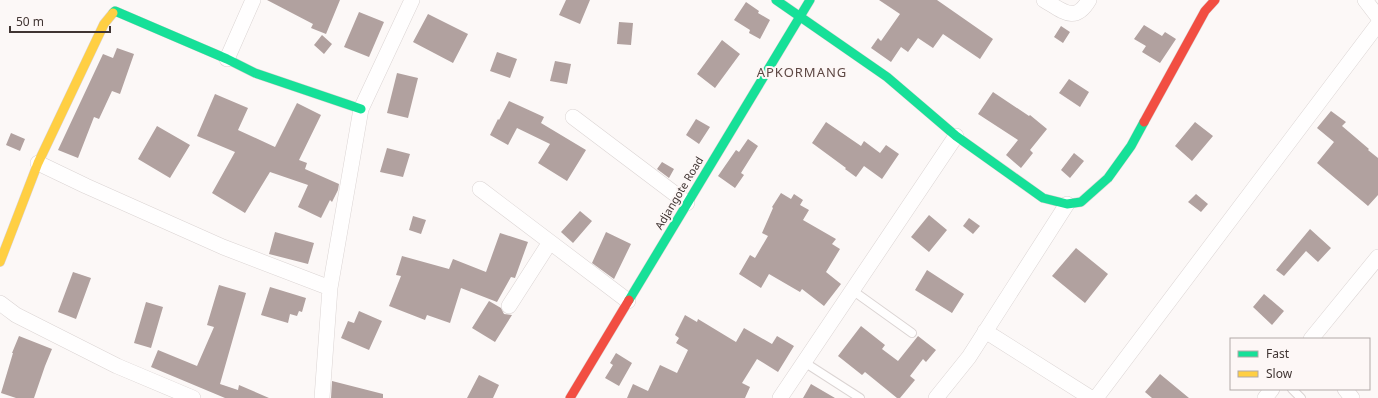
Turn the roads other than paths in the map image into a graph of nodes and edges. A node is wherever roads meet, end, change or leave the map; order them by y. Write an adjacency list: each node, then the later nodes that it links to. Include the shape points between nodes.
1 (253, 0): 13 (street)
2 (412, 0): 14 (street)
3 (776, 0): 10 (street)
4 (810, 0): 10 (street, Adjangote Road)
5 (1044, 0): 6 (street, via 1067,13 1075,14 1084,9)
6 (1089, 0)
7 (1215, 0): 20 (street, via 1205,11 1131,146 1108,178 1081,202)
8 (1366, 0): 11 (street)
9 (112, 6): 13 (street, via 115,10); 17 (street)
10 (800, 16): 16 (street, via 887,77); 19 (street, Adjangote Road)
11 (1378, 17)
12 (1378, 24): 43 (street)
13 (227, 59): 14 (street, via 255,73)
14 (361, 109): 24 (street)
15 (573, 117): 19 (street)
16 (956, 136): 20 (street, via 1043,198); 25 (street)
17 (38, 163): 23 (street); 24 (street, via 223,247)
18 (480, 189): 21 (street)
19 (687, 203): 26 (street, Adjangote Road)
20 (1067, 204): 29 (street)
21 (550, 242): 26 (street); 28 (street)
22 (1378, 257): 31 (street)
23 (0, 262)
24 (330, 288): 37 (street)
25 (852, 290): 30 (lane); 32 (street)
26 (628, 301): 38 (street, Adjangote Road)
27 (0, 304): 36 (street, via 16,315 116,366)
28 (509, 306)
29 (985, 331): 41 (street, via 969,357); 42 (street)
30 (912, 332)
31 (1312, 338)
32 (804, 362): 39 (street); 40 (lane)
33 (1271, 390): 44 (street)
34 (1293, 390): 45 (lane)
35 (1346, 390): 46 (street)
36 (193, 398)
37 (322, 398)
38 (570, 398)
39 (780, 398)
40 (860, 398)
41 (936, 398)
42 (1091, 398)
43 (1096, 398)
44 (1265, 398)
45 (1301, 398)
46 (1352, 398)

